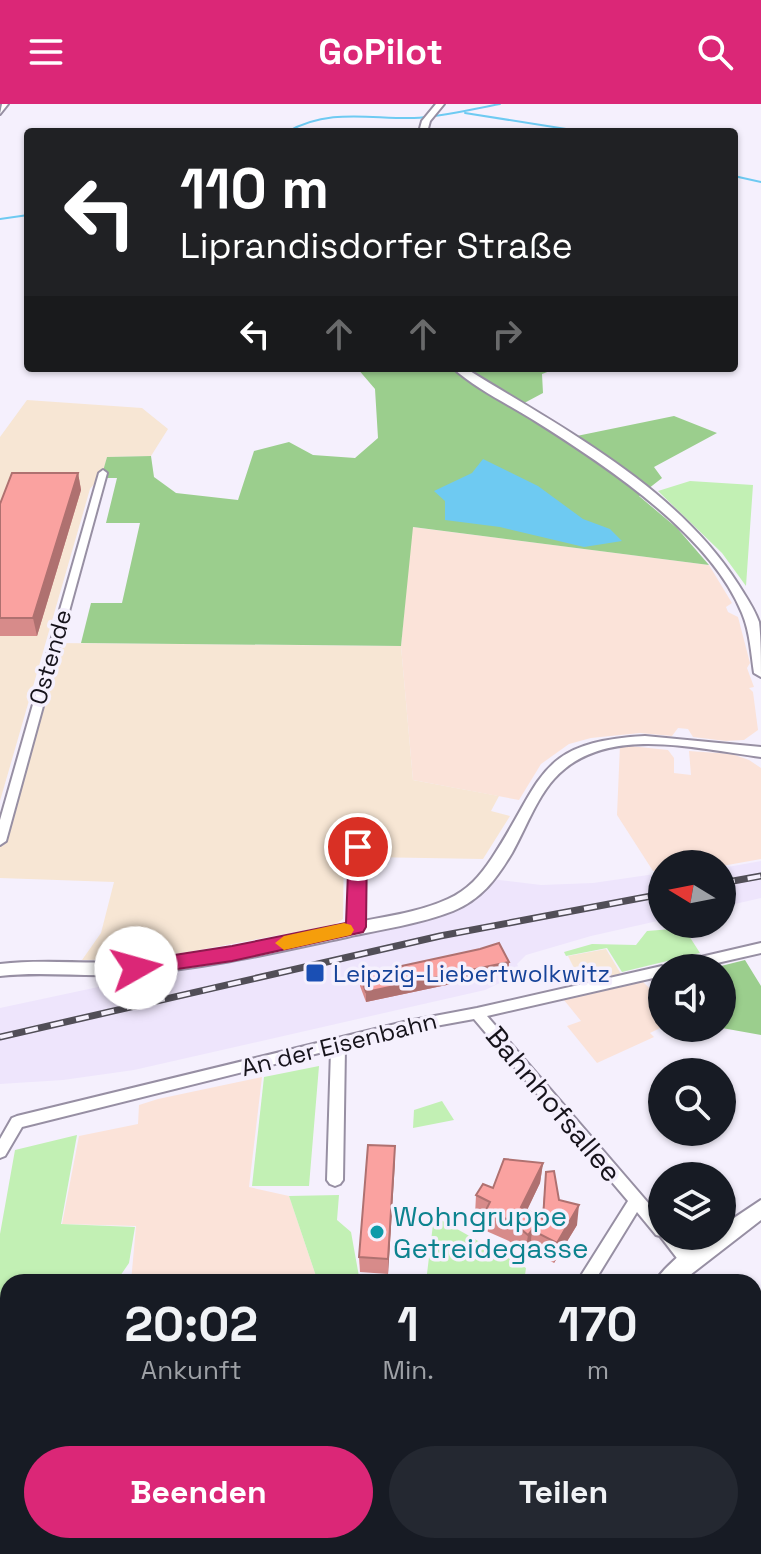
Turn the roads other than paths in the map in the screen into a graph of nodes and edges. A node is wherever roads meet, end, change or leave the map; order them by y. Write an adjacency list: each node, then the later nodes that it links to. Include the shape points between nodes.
1 (5, 104): 3 (street)
2 (440, 104): 4 (street)
3 (0, 112)
4 (425, 128)
5 (464, 372): 7 (street, via 642,489 696,537 747,608)
6 (103, 473): 9 (street, Ostende)
7 (761, 673)
8 (761, 752): 11 (street, via 642,741 610,742 573,753 545,779 478,889 446,907)
9 (0, 841)
10 (358, 847): 11 (street)
11 (356, 927): 14 (street, via 136,968)
12 (761, 948): 13 (street)
13 (735, 954)
14 (0, 970)
15 (648, 974): 16 (street, An der Eisenbahn)
16 (477, 1013): 17 (street, An der Eisenbahn); 20 (street, Bahnhofsallee)
17 (338, 1045): 18 (street, An der Eisenbahn, via 17,1122); 19 (street)
18 (0, 1152)
19 (335, 1180)
20 (636, 1201): 22 (street, Bahnhofsallee); 25 (street)
21 (761, 1209): 24 (street)
22 (648, 1214)
23 (680, 1250): 24 (street)
24 (689, 1261): 26 (street)
25 (590, 1274)
26 (675, 1274)

